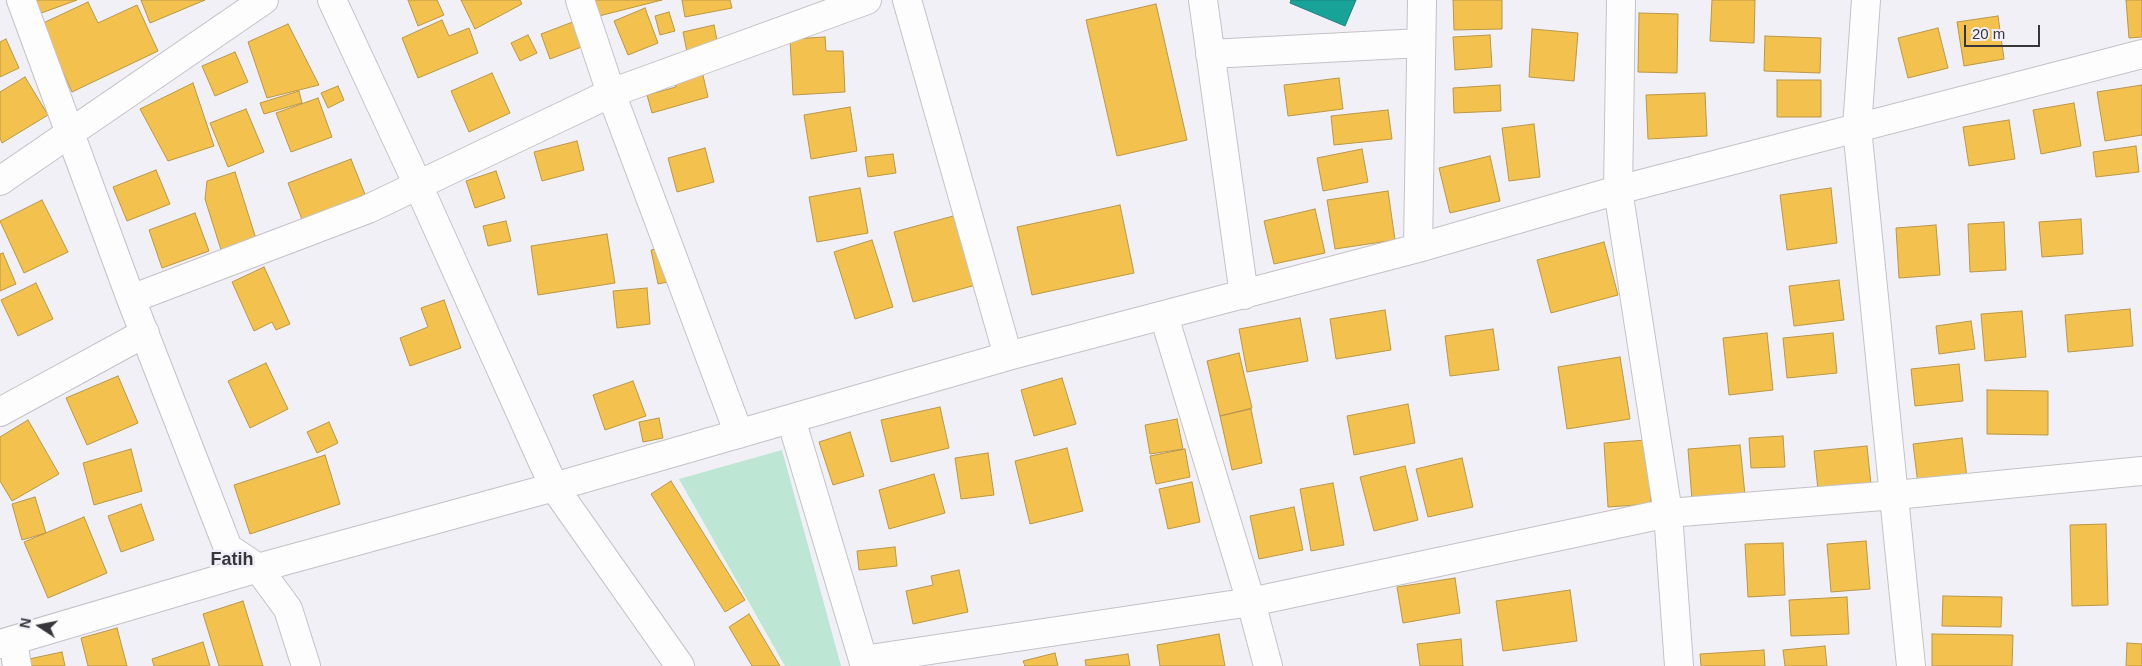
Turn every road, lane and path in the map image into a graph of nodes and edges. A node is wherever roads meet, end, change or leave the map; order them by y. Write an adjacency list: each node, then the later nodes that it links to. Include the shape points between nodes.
1 (21, 0): 16 (street)
2 (264, 0): 16 (street)
3 (332, 0): 18 (street)
4 (580, 0): 14 (street)
5 (867, 0): 14 (street)
6 (907, 0): 25 (street)
7 (1203, 0): 12 (street)
8 (1422, 0): 11 (street)
9 (1621, 0): 19 (street)
10 (1866, 0): 15 (street)
11 (1422, 43): 12 (street); 20 (street)
12 (1210, 54): 21 (street)
13 (2142, 54): 15 (street)
14 (611, 92): 18 (street); 28 (street)
15 (1857, 128): 19 (street); 31 (street)
16 (71, 133): 17 (street); 22 (street)
17 (0, 181)
18 (418, 185): 22 (street, via 368,209); 30 (street)
19 (1618, 190): 20 (street); 32 (street)
20 (1418, 248): 21 (street)
21 (1244, 295): 23 (street)
22 (131, 300): 24 (street)
23 (1164, 316): 25 (street); 34 (street)
24 (145, 332): 26 (street); 33 (street, via 228,548)
25 (1008, 356): 27 (street)
26 (0, 412)
27 (791, 419): 28 (street); 36 (street)
28 (740, 434): 30 (street)
29 (2142, 471): 31 (street)
30 (554, 487): 33 (street); 38 (street)
31 (1895, 495): 32 (street); 41 (street)
32 (1668, 513): 34 (street); 40 (street)
33 (258, 568): 35 (street); 37 (street, via 288,609)
34 (1251, 602): 36 (street); 39 (street)
35 (10, 650)
36 (864, 663)
37 (306, 666)
38 (680, 666)
39 (1268, 666)
40 (1678, 666)
41 (1912, 666)

